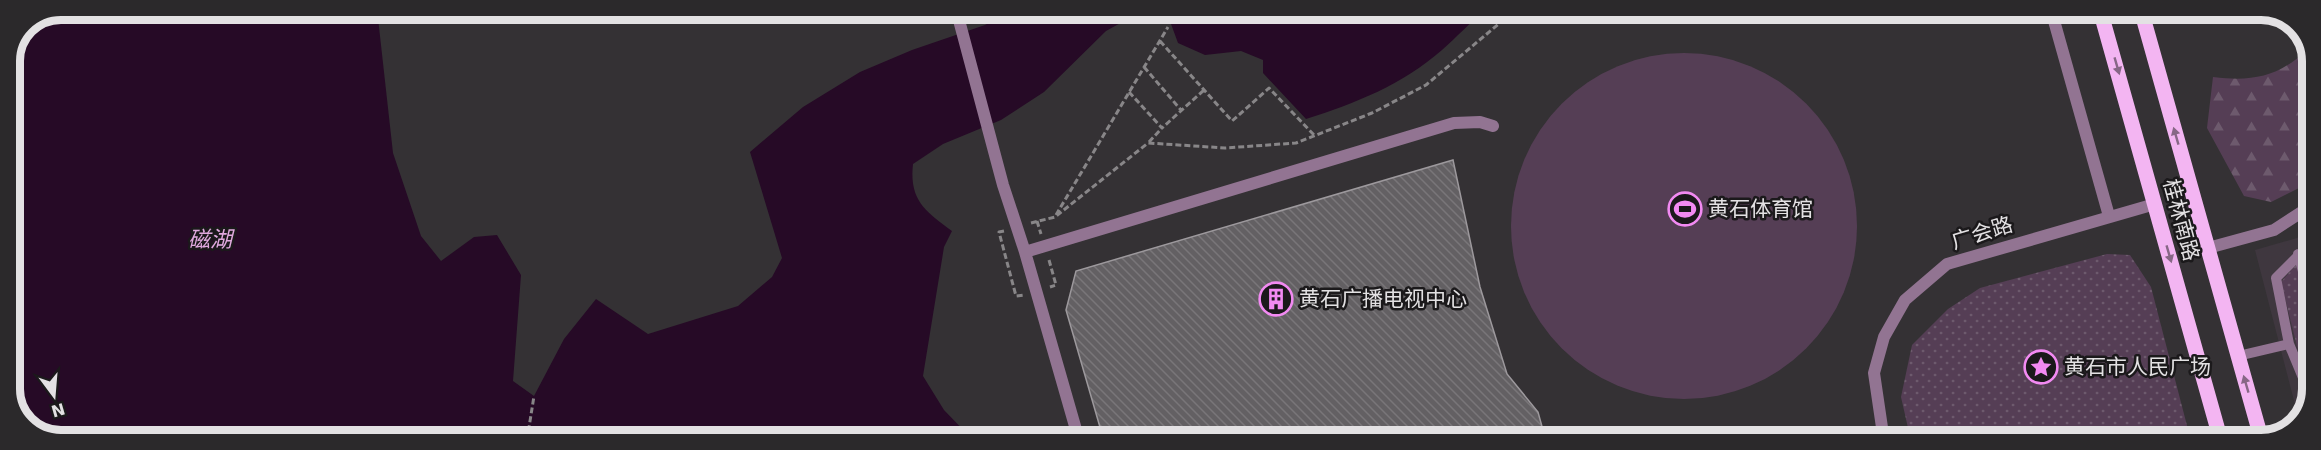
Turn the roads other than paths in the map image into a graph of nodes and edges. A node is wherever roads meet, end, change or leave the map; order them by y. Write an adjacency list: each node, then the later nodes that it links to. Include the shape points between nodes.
1 (960, 20): 11 (street, via 1003,185)
2 (2054, 20): 8 (street)
3 (2103, 20): 6 (main road, 桂林南路, one-way to 6)
4 (2144, 20): 9 (main road, 桂林南路, one-way to 4)
5 (1493, 126): 11 (street, via 1454,123)
6 (2155, 204): 8 (street, 广会路); 19 (main road, 桂林南路, one-way to 19)
7 (2301, 212): 9 (street, via 2274,230)
8 (2109, 216): 18 (street, 广会路, via 1947,264 1905,300 1884,337 1875,373)
9 (2208, 248): 15 (main road, 桂林南路)
10 (2302, 251): 12 (lane)
11 (1025, 252): 17 (street)
12 (2298, 254): 13 (lane); 14 (lane, via 2276,278)
13 (2302, 267)
14 (2289, 344): 15 (lane); 16 (lane)
15 (2238, 356): 20 (main road, 桂林南路, one-way to 15)
16 (2302, 375)
17 (1075, 430)
18 (1883, 430)
19 (2218, 430)
20 (2259, 430)

